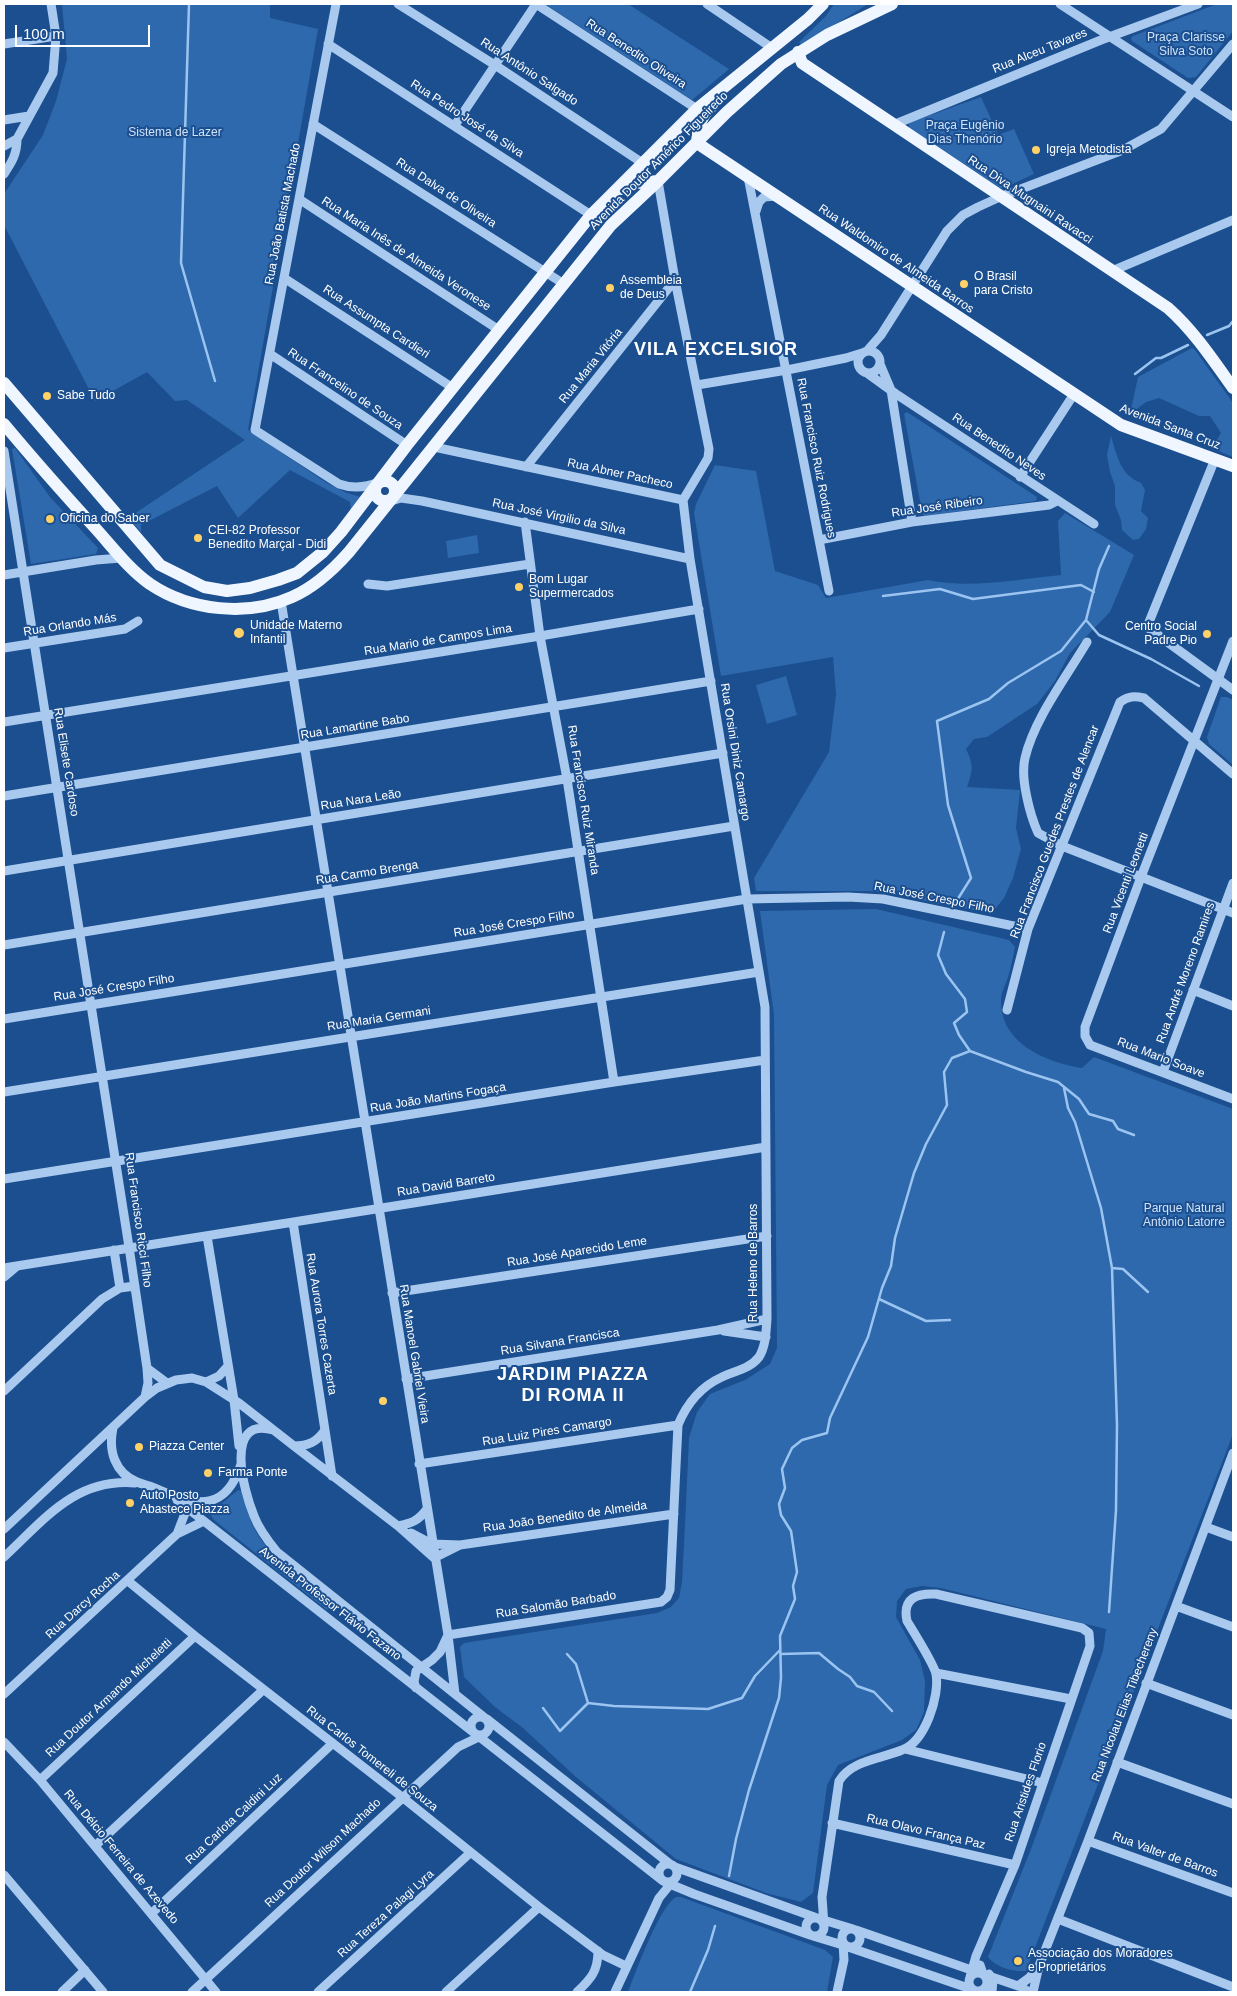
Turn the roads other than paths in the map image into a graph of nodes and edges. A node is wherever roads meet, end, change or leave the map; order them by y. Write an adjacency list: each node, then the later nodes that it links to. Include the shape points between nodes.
1 (50, 4): 10 (street)
2 (336, 4): 13 (street, Rua João Batista Machado)
3 (398, 4): 18 (street, Rua Antônio Salgado)
4 (536, 4): 18 (street); 20 (street, Rua Benedito Oliveira)
5 (707, 4): 15 (street)
6 (823, 4): 15 (main road, Avenida Doutor Américo Figueiredo)
7 (892, 4): 16 (main road, Avenida Doutor Américo Figueiredo)
8 (1060, 4): 11 (street)
9 (1198, 4): 11 (street, Rua Alceu Tavares)
10 (56, 36): 12 (street); 21 (street, via 53,73)
11 (1110, 38): 19 (street); 26 (street, Rua Alceu Tavares)
12 (4, 44)
13 (328, 44): 24 (street, Rua João Batista Machado); 25 (street, Rua Pedro José da Silva)
14 (1233, 44): 19 (street)
15 (772, 48): 17 (main road, Avenida Doutor Américo Figueiredo)
16 (798, 52): 26 (main road, Rua Diva Mugnaini Ravacci, via 802,63); 29 (main road, Avenida Doutor Américo Figueiredo, via 750,89)
17 (758, 61): 20 (main road, Avenida Doutor Américo Figueiredo); 29 (main road, via 706,112 699,124)
18 (495, 64): 25 (street); 30 (street, Rua Antônio Salgado)
19 (1193, 91): 22 (street); 36 (street, via 1161,129 1124,150)
20 (697, 109): 30 (main road, Avenida Doutor Américo Figueiredo)
21 (29, 116): 23 (street); 27 (street)
22 (1233, 117)
23 (4, 120)
24 (313, 124): 37 (street, Rua João Batista Machado); 42 (street, Rua Dalva de Oliveira)
25 (455, 125): 39 (street, Rua Pedro José da Silva)
26 (893, 125): 36 (main road, Rua Diva Mugnaini Ravacci)
27 (17, 139): 28 (street); 31 (street, via 17,151)
28 (4, 146)
29 (696, 146): 32 (main road, Rua Waldomiro de Almeida Barros); 33 (main road, Avenida Doutor Américo Figueiredo)
30 (644, 164): 34 (main road, Avenida Doutor Américo Figueiredo)
31 (4, 174)
32 (748, 177): 35 (main road, Rua Waldomiro de Almeida Barros); 38 (street, Rua Francisco Ruiz Rodrigues)
33 (658, 181): 34 (main road, via 637,183); 44 (street, Rua Abner Pacheco); 45 (main road, Avenida Doutor Américo Figueiredo, via 611,225)
34 (614, 194): 39 (main road, Avenida Doutor Américo Figueiredo)
35 (776, 196): 38 (street, via 764,197); 46 (main road, Rua Waldomiro de Almeida Barros)
36 (1000, 197): 41 (main road, Rua Diva Mugnaini Ravacci); 46 (street, via 963,215 954,223)
37 (299, 199): 43 (street, Rua João Batista Machado); 47 (street, Rua Maria Inês de Almeida Veronese)
38 (756, 211): 52 (street, Rua Francisco Ruiz Rodrigues)
39 (591, 215): 42 (main road, Avenida Doutor Américo Figueiredo)
40 (1233, 220): 41 (street)
41 (1112, 271): 57 (main road, Rua Diva Mugnaini Ravacci, via 1181,320)
42 (546, 272): 45 (street, Rua Dalva de Oliveira); 47 (main road, Avenida Doutor Américo Figueiredo)
43 (284, 278): 49 (street, Rua João Batista Machado); 56 (street, Rua Assumpta Cardieri)
44 (675, 280): 55 (street, Rua Abner Pacheco); 66 (street, Rua Maria Vitória)
45 (564, 284): 62 (main road, Avenida Doutor Américo Figueiredo)
46 (912, 286): 48 (street, via 881,335); 59 (main road, Rua Waldomiro de Almeida Barros)
47 (499, 330): 56 (main road, Avenida Doutor Américo Figueiredo)
48 (865, 352): 50 (street); 51 (street, via 877,354); 53 (street, via 857,361)
49 (270, 354): 61 (street, Rua Francelino de Souza); 68 (street, Rua João Batista Machado, via 256,430 331,481 347,487)
50 (832, 361): 52 (street); 53 (street, Rua Benedito Neves, via 848,362)
51 (880, 364): 53 (street, via 874,372); 58 (street)
52 (787, 370): 55 (street); 79 (street, Rua Francisco Ruiz Rodrigues)
53 (863, 370): 58 (street, Rua Benedito Neves)
54 (4, 383): 85 (main road, Avenida Doutor Américo Figueiredo, via 160,565 204,587 227,591 250,588)
55 (697, 385): 71 (street, Rua Abner Pacheco, via 708,458)
56 (454, 388): 61 (main road, Avenida Doutor Américo Figueiredo)
57 (1233, 388)
58 (891, 390): 67 (street, Rua Benedito Neves); 76 (street)
59 (1074, 394): 64 (main road, Avenida Santa Cruz, via 1121,425); 67 (street)
60 (4, 427): 78 (main road, Avenida Doutor Américo Figueiredo)
61 (407, 445): 68 (main road, Avenida Doutor Américo Figueiredo)
62 (434, 447): 66 (street, Rua Abner Pacheco); 69 (main road, Avenida Doutor Américo Figueiredo)
63 (4, 451): 70 (street, Rua Elisete Cardoso)
64 (1215, 459): 65 (main road, Avenida Santa Cruz); 98 (street, via 1146,628)
65 (1233, 466)
66 (526, 467): 71 (street, Rua Abner Pacheco)
67 (1020, 476): 74 (street, Rua Benedito Neves)
68 (378, 484): 69 (main road, via 390,482); 72 (main road, via 375,491 379,500); 85 (main road, Avenida Doutor Américo Figueiredo, via 323,552)
69 (401, 485): 72 (main road, Avenida Doutor Américo Figueiredo); 73 (street, Rua José Virgilio da Silva)
70 (8, 500): 84 (street, Rua Elisete Cardoso)
71 (682, 500): 81 (street, Rua Orsini Diniz Camargo)
72 (391, 501): 73 (street, Rua José Virgilio da Silva, via 401,498); 89 (main road, Avenida Doutor Américo Figueiredo, via 336,567 320,580)
73 (422, 501): 75 (street, Rua José Virgilio da Silva)
74 (1057, 501): 76 (street, Rua José Ribeiro, via 1049,505); 77 (street, Rua Benedito Neves)
75 (525, 522): 81 (street, Rua José Virgilio da Silva); 83 (street, Rua Francisco Ruiz Miranda)
76 (912, 522): 79 (street, Rua José Ribeiro)
77 (1094, 524)
78 (102, 536): 80 (main road, Avenida Doutor Américo Figueiredo); 82 (street, via 104,552)
79 (820, 540): 88 (street, Rua Francisco Ruiz Rodrigues)
80 (121, 558): 82 (street); 89 (main road, Avenida Doutor Américo Figueiredo, via 150,584 200,606 253,607)
81 (690, 559): 90 (street, Rua Orsini Diniz Camargo)
82 (96, 560): 84 (street)
83 (530, 564): 87 (street, via 387,586); 92 (street, Rua Francisco Ruiz Miranda)
84 (23, 572): 86 (street); 95 (street, Rua Elisete Cardoso)
85 (297, 573): 89 (main road, via 284,582 280,591)
86 (4, 575)
87 (368, 584)
88 (829, 591)
89 (281, 601): 97 (street, Rua Manoel Gabriel Vieira)
90 (698, 609): 92 (street, Rua Mario de Campos Lima); 99 (street, Rua Orsini Diniz Camargo)
91 (138, 621): 95 (street, Rua Orlando Más, via 125,629)
92 (540, 636): 97 (street, Rua Mario de Campos Lima); 101 (street, Rua Francisco Ruiz Miranda)
93 (1233, 641): 98 (street, Rua Vicenti Leonetti)
94 (1087, 642): 113 (street, via 1040,719 1025,758 1024,780 1038,834)
95 (34, 643): 96 (street, Rua Orlando Más); 102 (street, Rua Elisete Cardoso)
96 (4, 648)
97 (293, 676): 102 (street, Rua Mario de Campos Lima); 105 (street, Rua Manoel Gabriel Vieira)
98 (1219, 679): 100 (street); 104 (street, Rua Vicenti Leonetti)
99 (711, 681): 101 (street, Rua Lamartine Babo); 106 (street, Rua Orsini Diniz Camargo)
100 (1233, 690)
101 (555, 707): 105 (street, Rua Lamartine Babo); 108 (street, Rua Francisco Ruiz Miranda)
102 (46, 714): 103 (street, Rua Mario de Campos Lima); 109 (street, Rua Elisete Cardoso)
103 (4, 722)
104 (1194, 740): 107 (street); 113 (street, Rua Francisco Guedes Prestes de Alencar, via 1144,698 1127,697 1117,707); 117 (street, Rua Vicenti Leonetti)
105 (305, 748): 109 (street, Rua Lamartine Babo); 111 (street, Rua Manoel Gabriel Vieira)
106 (723, 753): 108 (street, Rua Nara Leão); 112 (street, Rua Orsini Diniz Camargo)
107 (1233, 774)
108 (567, 779): 111 (street, Rua Nara Leão); 114 (street, Rua Francisco Ruiz Miranda)
109 (57, 788): 110 (street, Rua Lamartine Babo); 115 (street, Rua Elisete Cardoso)
110 (4, 796)
111 (316, 820): 115 (street, Rua Nara Leão); 119 (street, Rua Manoel Gabriel Vieira)
112 (734, 826): 114 (street, Rua Carmo Brenga); 120 (street, Rua Orsini Diniz Camargo)
113 (1062, 846): 117 (street); 124 (street, Rua Francisco Guedes Prestes de Alencar)
114 (579, 851): 119 (street, Rua Carmo Brenga); 123 (street, Rua Francisco Ruiz Miranda)
115 (68, 860): 116 (street, Rua Nara Leão); 125 (street, Rua Elisete Cardoso)
116 (4, 871)
117 (1141, 877): 121 (street); 137 (street, Rua Vicenti Leonetti, via 1085,1027)
118 (1233, 883): 121 (street, Rua André Moreno Ramires)
119 (328, 892): 125 (street, Rua Carmo Brenga); 127 (street, Rua Manoel Gabriel Vieira)
120 (747, 899): 123 (street, Rua José Crespo Filho); 124 (street, Rua José Crespo Filho, via 883,899); 128 (street, Rua Orsini Diniz Camargo)
121 (1223, 909): 122 (street); 129 (street, Rua André Moreno Ramires)
122 (1233, 913)
123 (590, 924): 127 (street, Rua José Crespo Filho); 130 (street, Rua Francisco Ruiz Miranda)
124 (1028, 930): 134 (street, Rua Francisco Guedes Prestes de Alencar)
125 (80, 932): 126 (street, Rua Carmo Brenga); 131 (street, Rua Elisete Cardoso)
126 (4, 944)
127 (341, 964): 131 (street, Rua José Crespo Filho); 136 (street, Rua Manoel Gabriel Vieira)
128 (759, 972): 130 (street, Rua Maria Germani); 133 (street, Rua Orsini Diniz Camargo)
129 (1193, 990): 132 (street); 139 (street, Rua André Moreno Ramires)
130 (601, 997): 136 (street, Rua Maria Germani); 141 (street, Rua Francisco Ruiz Miranda)
131 (91, 1005): 135 (street, Rua José Crespo Filho); 140 (street, Rua Elisete Cardoso)
132 (1233, 1006)
133 (765, 1007): 138 (street, Rua Heleno de Barros)
134 (1007, 1010)
135 (4, 1019)
136 (352, 1036): 140 (street, Rua Maria Germani); 144 (street, Rua Manoel Gabriel Vieira)
137 (1085, 1036): 139 (street, Rua Mario Soave, via 1090,1045)
138 (765, 1060): 141 (street, Rua João Martins Fogaça); 145 (street, Rua Heleno de Barros)
139 (1163, 1072): 143 (street, Rua Mario Soave)
140 (103, 1076): 142 (street, Rua Maria Germani); 146 (street, Rua Francisco Ricci Filho)
141 (614, 1082): 144 (street, Rua João Martins Fogaça)
142 (4, 1092)
143 (1233, 1099)
144 (366, 1122): 146 (street, Rua João Martins Fogaça); 148 (street, Rua Manoel Gabriel Vieira)
145 (766, 1147): 148 (street, Rua David Barreto); 151 (street, Rua Heleno de Barros)
146 (116, 1161): 147 (street, Rua João Martins Fogaça); 152 (street, Rua Francisco Ricci Filho)
147 (4, 1179)
148 (378, 1208): 149 (street, Rua David Barreto); 159 (street, Rua Manoel Gabriel Vieira)
149 (292, 1222): 150 (street, Rua David Barreto); 173 (street, Rua Aurora Torres Cazerta)
150 (208, 1236): 152 (street, Rua David Barreto); 163 (street)
151 (767, 1236): 159 (street, Rua José Aparecido Leme); 160 (street, Rua Heleno de Barros)
152 (129, 1247): 153 (street, Rua David Barreto); 157 (street, Rua Francisco Ricci Filho)
153 (114, 1250): 154 (street, Rua David Barreto); 158 (street)
154 (18, 1266): 155 (street, Rua David Barreto); 156 (street)
155 (4, 1268)
156 (4, 1277)
157 (135, 1286): 158 (street); 164 (street, Rua Francisco Ricci Filho)
158 (120, 1288): 168 (street, via 102,1299)
159 (392, 1293): 165 (street, Rua Manoel Gabriel Vieira)
160 (767, 1319): 161 (street, Rua Silvana Francisca); 162 (street, Rua Heleno de Barros)
161 (718, 1330): 162 (street, Rua Silvana Francisca); 165 (street, Rua Silvana Francisca)
162 (766, 1337): 171 (street, Rua Heleno de Barros, via 753,1363 708,1385 697,1394)
163 (228, 1366): 166 (street, via 219,1376); 170 (street)
164 (147, 1368): 167 (street); 169 (street, Rua Francisco Ricci Filho)
165 (406, 1379): 178 (street, Rua Manoel Gabriel Vieira)
166 (206, 1382): 167 (street, via 188,1378); 170 (street)
167 (168, 1383): 169 (street)
168 (4, 1391)
169 (145, 1397): 172 (street)
170 (234, 1400): 174 (street, Rua João Benedito de Almeida); 177 (street)
171 (678, 1425): 178 (street, Rua Luiz Pires Camargo); 184 (street, Rua Heleno de Barros)
172 (113, 1428): 180 (street, via 111,1450 114,1461 122,1472); 188 (street)
173 (325, 1430): 175 (street, via 320,1438 304,1446); 179 (street, Rua Aurora Torres Cazerta)
174 (276, 1431): 175 (street, Rua João Benedito de Almeida); 177 (street, via 259,1428 244,1436)
175 (294, 1446): 179 (street, Rua João Benedito de Almeida)
176 (1233, 1453): 187 (street, Rua Nicolau Elias Tibechereny)
177 (241, 1462): 181 (street, via 233,1483 214,1499 193,1502); 201 (street, Avenida Professor Flávio Fazano, via 254,1516 277,1552)
178 (419, 1464): 183 (street, Rua Manoel Gabriel Vieira)
179 (332, 1476): 186 (street, Rua João Benedito de Almeida)
180 (138, 1483): 181 (street); 193 (street, via 96,1486 73,1496)
181 (171, 1496): 182 (street, Avenida Professor Flávio Fazano)
182 (187, 1508): 185 (street, Avenida Professor Flávio Fazano); 189 (street, Rua Darcy Rocha)
183 (427, 1509): 186 (street, via 413,1523); 191 (street, Rua Manoel Gabriel Vieira)
184 (674, 1514): 192 (street, Rua João Benedito de Almeida); 196 (street, Rua Heleno de Barros)
185 (204, 1521): 189 (street, Rua Darcy Rocha); 204 (street, Avenida Professor Flávio Fazano)
186 (398, 1526): 191 (street, Rua João Benedito de Almeida); 194 (street, Rua João Benedito de Almeida)
187 (1206, 1528): 190 (street); 197 (street, Rua Nicolau Elias Tibechereny)
188 (4, 1529)
189 (177, 1534): 195 (street, Rua Darcy Rocha)
190 (1233, 1537)
191 (432, 1544): 192 (street, Rua João Benedito de Almeida); 194 (street, Rua Manoel Gabriel Vieira)
192 (460, 1545): 194 (street, Rua João Benedito de Almeida)
193 (4, 1557)
194 (434, 1558): 199 (street, Rua Manoel Gabriel Vieira)
195 (128, 1581): 200 (street, Rua Carlos Tomereli de Souza); 206 (street, Rua Darcy Rocha)
196 (668, 1597): 199 (street, Rua Salomão Barbado, via 661,1602)
197 (1176, 1606): 198 (street); 203 (street, Rua Nicolau Elias Tibechereny)
198 (1233, 1627)
199 (448, 1635): 201 (street, via 440,1652); 207 (street, Rua Manoel Gabriel Vieira)
200 (195, 1636): 205 (street, Rua Carlos Tomereli de Souza); 217 (street, Rua Doutor Armando Micheletti)
201 (421, 1667): 204 (street, via 414,1677); 207 (street, Avenida Professor Flávio Fazano)
202 (936, 1673): 208 (street); 208 (street, Rua Aristides Florio, via 906,1621 908,1602 917,1595 936,1594 1082,1628 1089,1633 1090,1646); 215 (street, via 936,1689 924,1731)
203 (1146, 1683): 209 (street); 216 (street, Rua Nicolau Elias Tibechereny)
204 (416, 1688): 211 (street, Avenida Professor Flávio Fazano)
205 (263, 1690): 213 (street, Rua Carlos Tomereli de Souza); 223 (street)
206 (4, 1694)
207 (455, 1694): 210 (street, Avenida Professor Flávio Fazano)
208 (1070, 1699): 218 (street, Rua Aristides Florio)
209 (1233, 1715)
210 (486, 1719): 211 (street, via 475,1718); 211 (street, via 487,1732); 226 (street, Avenida Professor Flávio Fazano)
211 (475, 1732): 214 (street, Rua Doutor Wilson Machado); 214 (street, Rua Doutor Wilson Machado); 228 (street, Avenida Professor Flávio Fazano)
212 (4, 1742): 217 (street, Rua Délcio Ferreira de Azevedo)
213 (333, 1744): 219 (street, Rua Carlos Tomereli de Souza); 231 (street, Rua Carlota Caldini Luz)
214 (458, 1747): 219 (street, Rua Doutor Wilson Machado)
215 (905, 1749): 218 (street); 221 (street, via 857,1765 844,1774 837,1788)
216 (1117, 1762): 220 (street); 222 (street, Rua Nicolau Elias Tibechereny)
217 (40, 1780): 223 (street, Rua Délcio Ferreira de Azevedo)
218 (1043, 1783): 225 (street, Rua Aristides Florio)
219 (402, 1797): 224 (street, Rua Carlos Tomereli de Souza); 245 (street, Rua Doutor Wilson Machado)
220 (1233, 1804)
221 (832, 1823): 225 (street, Rua Olavo França Paz); 232 (street)
222 (1088, 1841): 229 (street, Rua Valter de Barros); 233 (street, Rua Nicolau Elias Tibechereny)
223 (95, 1846): 231 (street, Rua Délcio Ferreira de Azevedo)
224 (470, 1853): 230 (street, Rua Carlos Tomereli de Souza); 253 (street, Rua Tereza Palagi Lyra)
225 (1015, 1865): 239 (street, Rua Aristides Florio)
226 (673, 1866): 228 (street, via 678,1874); 228 (street, via 662,1867); 232 (street, Avenida Professor Flávio Fazano)
227 (4, 1875): 243 (street)
228 (665, 1881): 235 (street, Avenida Professor Flávio Fazano); 237 (street)
229 (1233, 1893)
230 (539, 1907): 238 (street, Rua Carlos Tomereli de Souza); 254 (street)
231 (152, 1913): 245 (street, Rua Délcio Ferreira de Azevedo)
232 (817, 1919): 234 (street, Avenida Professor Flávio Fazano); 235 (street, via 806,1926); 235 (street, via 822,1933)
233 (1058, 1919): 242 (street, Rua Nicolau Elias Tibechereny); 247 (street)
234 (854, 1930): 236 (street, via 860,1934 860,1939); 236 (street, via 844,1932 842,1938); 240 (street, Avenida Professor Flávio Fazano)
235 (811, 1935): 236 (street, Avenida Professor Flávio Fazano)
236 (848, 1946): 248 (street, Avenida Professor Flávio Fazano); 257 (street)
237 (633, 1951): 238 (street, via 619,1956); 241 (street)
238 (601, 1953): 241 (street, Rua Carlos Tomereli de Souza); 255 (street, via 594,1976)
239 (976, 1956): 240 (street, via 968,1962); 244 (street, Rua Aristides Florio)
240 (955, 1964): 244 (street, Avenida Professor Flávio Fazano)
241 (626, 1966): 256 (street)
242 (1039, 1966): 246 (street, Rua Nicolau Elias Tibechereny); 260 (street, Rua Nicolau Elias Tibechereny)
243 (85, 1970): 249 (street); 250 (street)
244 (980, 1972): 246 (street, Avenida Professor Flávio Fazano); 248 (street, via 969,1984); 248 (street, via 988,1980 987,1986); 258 (street, via 994,1984)
245 (206, 1979): 251 (street, Rua Doutor Wilson Machado); 252 (street, Rua Délcio Ferreira de Azevedo)
246 (1018, 1986): 259 (street, Avenida Professor Flávio Fazano)
247 (1233, 1987)
248 (976, 1991)
249 (62, 1992)
250 (103, 1992)
251 (192, 1992)
252 (216, 1992)
253 (318, 1992)
254 (446, 1992)
255 (581, 1992)
256 (615, 1992)
257 (837, 1992)
258 (992, 1992)
259 (1029, 1992)
260 (1033, 1992)

